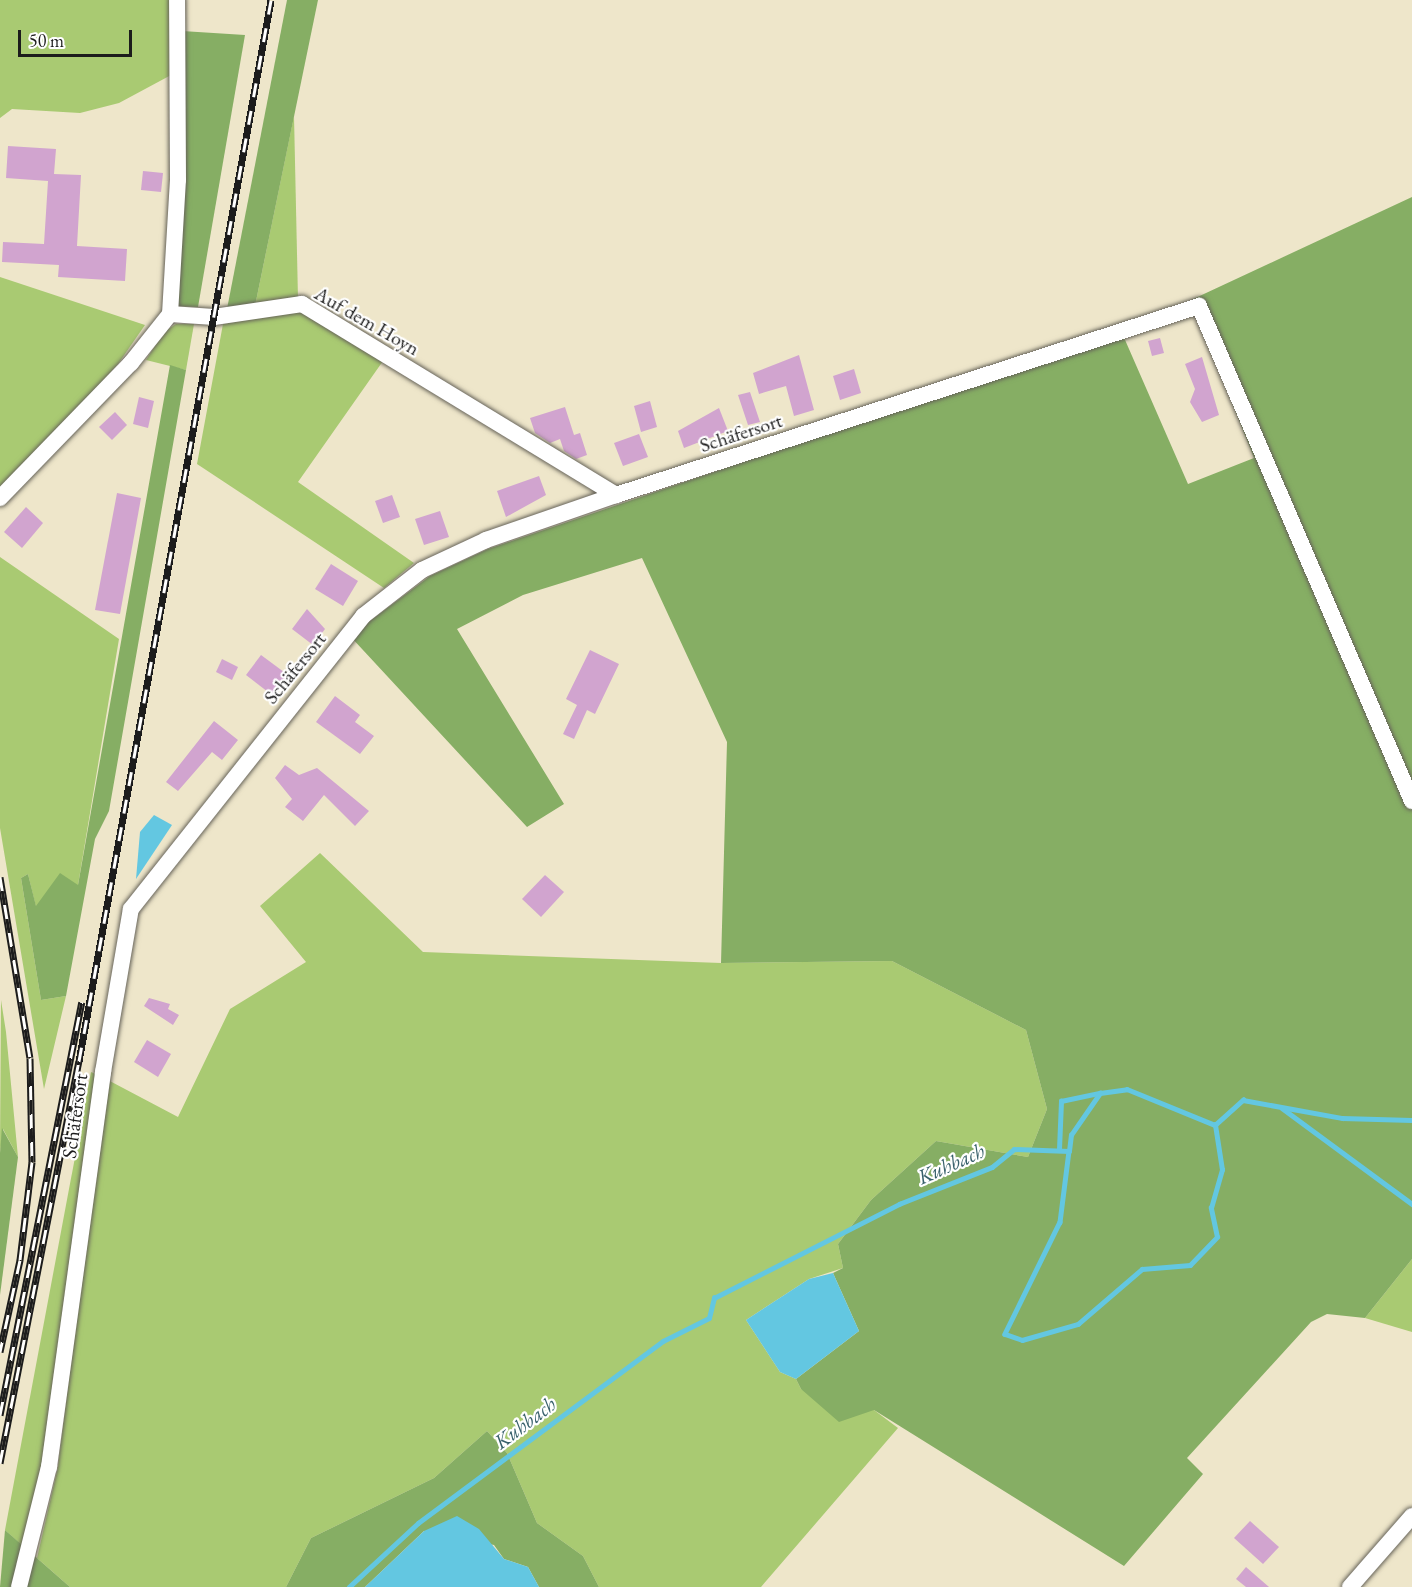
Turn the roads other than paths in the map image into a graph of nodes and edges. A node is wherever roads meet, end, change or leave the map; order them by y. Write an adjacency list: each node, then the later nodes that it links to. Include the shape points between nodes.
1 (177, 0): 2 (street, via 178,180)
2 (170, 314): 3 (street, Auf dem Hoyn, via 213,317 302,304); 4 (street, via 131,363)
3 (616, 495): 5 (street, Schäfersort, via 1199,306); 7 (street, Schäfersort, via 444,560 363,616 131,909 103,1072 49,1467)
4 (0, 498)
5 (1412, 801)
6 (1412, 1516): 8 (street)
7 (19, 1587)
8 (1350, 1587)

